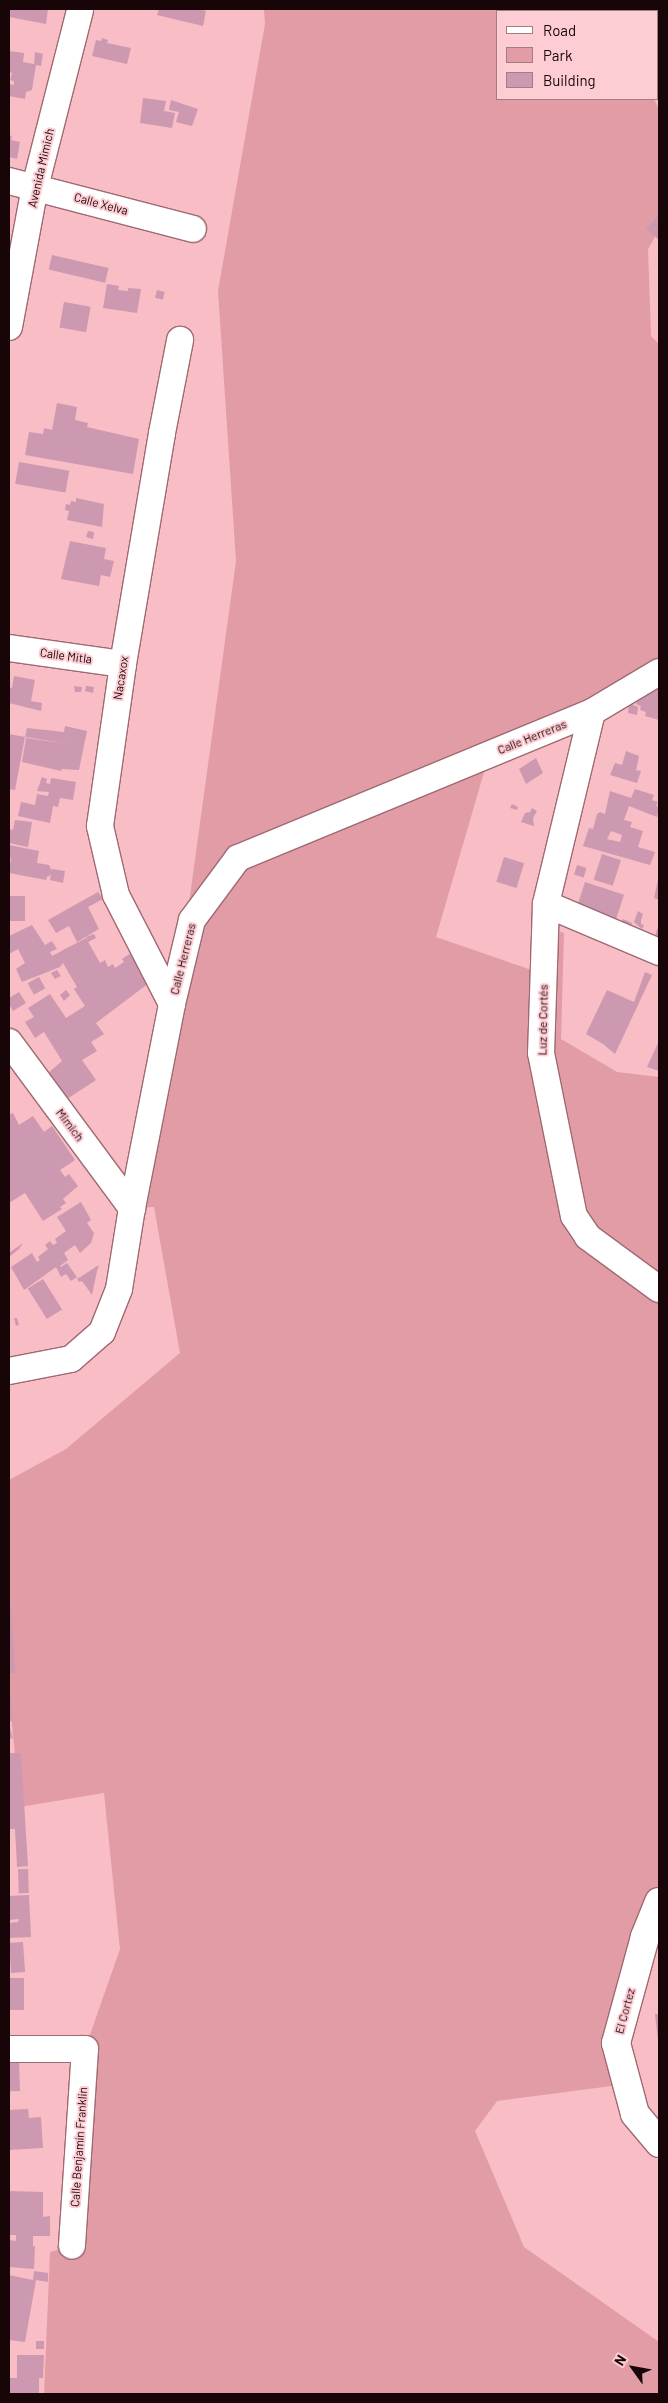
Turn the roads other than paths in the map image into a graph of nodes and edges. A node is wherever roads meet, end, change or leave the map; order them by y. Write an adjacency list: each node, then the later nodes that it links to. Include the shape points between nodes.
1 (80, 11): 3 (street, Avenida Mimich)
2 (9, 181): 3 (street, Calle Xelva)
3 (36, 187): 4 (street, Calle Xelva); 5 (street, Avenida Mimich)
4 (192, 229)
5 (9, 327)
6 (180, 340): 8 (street, Nacaxox)
7 (9, 648): 8 (street, Calle Mitla)
8 (123, 664): 13 (street, Nacaxox, via 100,826 116,895)
9 (659, 672): 10 (street, Calle Herreras)
10 (592, 712): 11 (street, Luz de Cortés); 13 (street, Calle Herreras, via 238,858 192,920)
11 (546, 904): 12 (street); 16 (street, Luz de Cortés, via 541,1053 574,1216 588,1237)
12 (659, 952)
13 (172, 1004): 15 (street, Calle Herreras)
14 (9, 1042): 15 (street, Mimich)
15 (132, 1208): 17 (street, Calle Herreras, via 119,1290 102,1332 71,1359)
16 (659, 1289)
17 (9, 1371)
18 (659, 1902): 19 (street, El Cortez)
19 (652, 1940): 21 (street, El Cortez, via 616,2043 635,2114)
20 (9, 2049): 22 (street, Calle Benjamín Franklin, via 85,2049)
21 (659, 2143)
22 (72, 2246)

